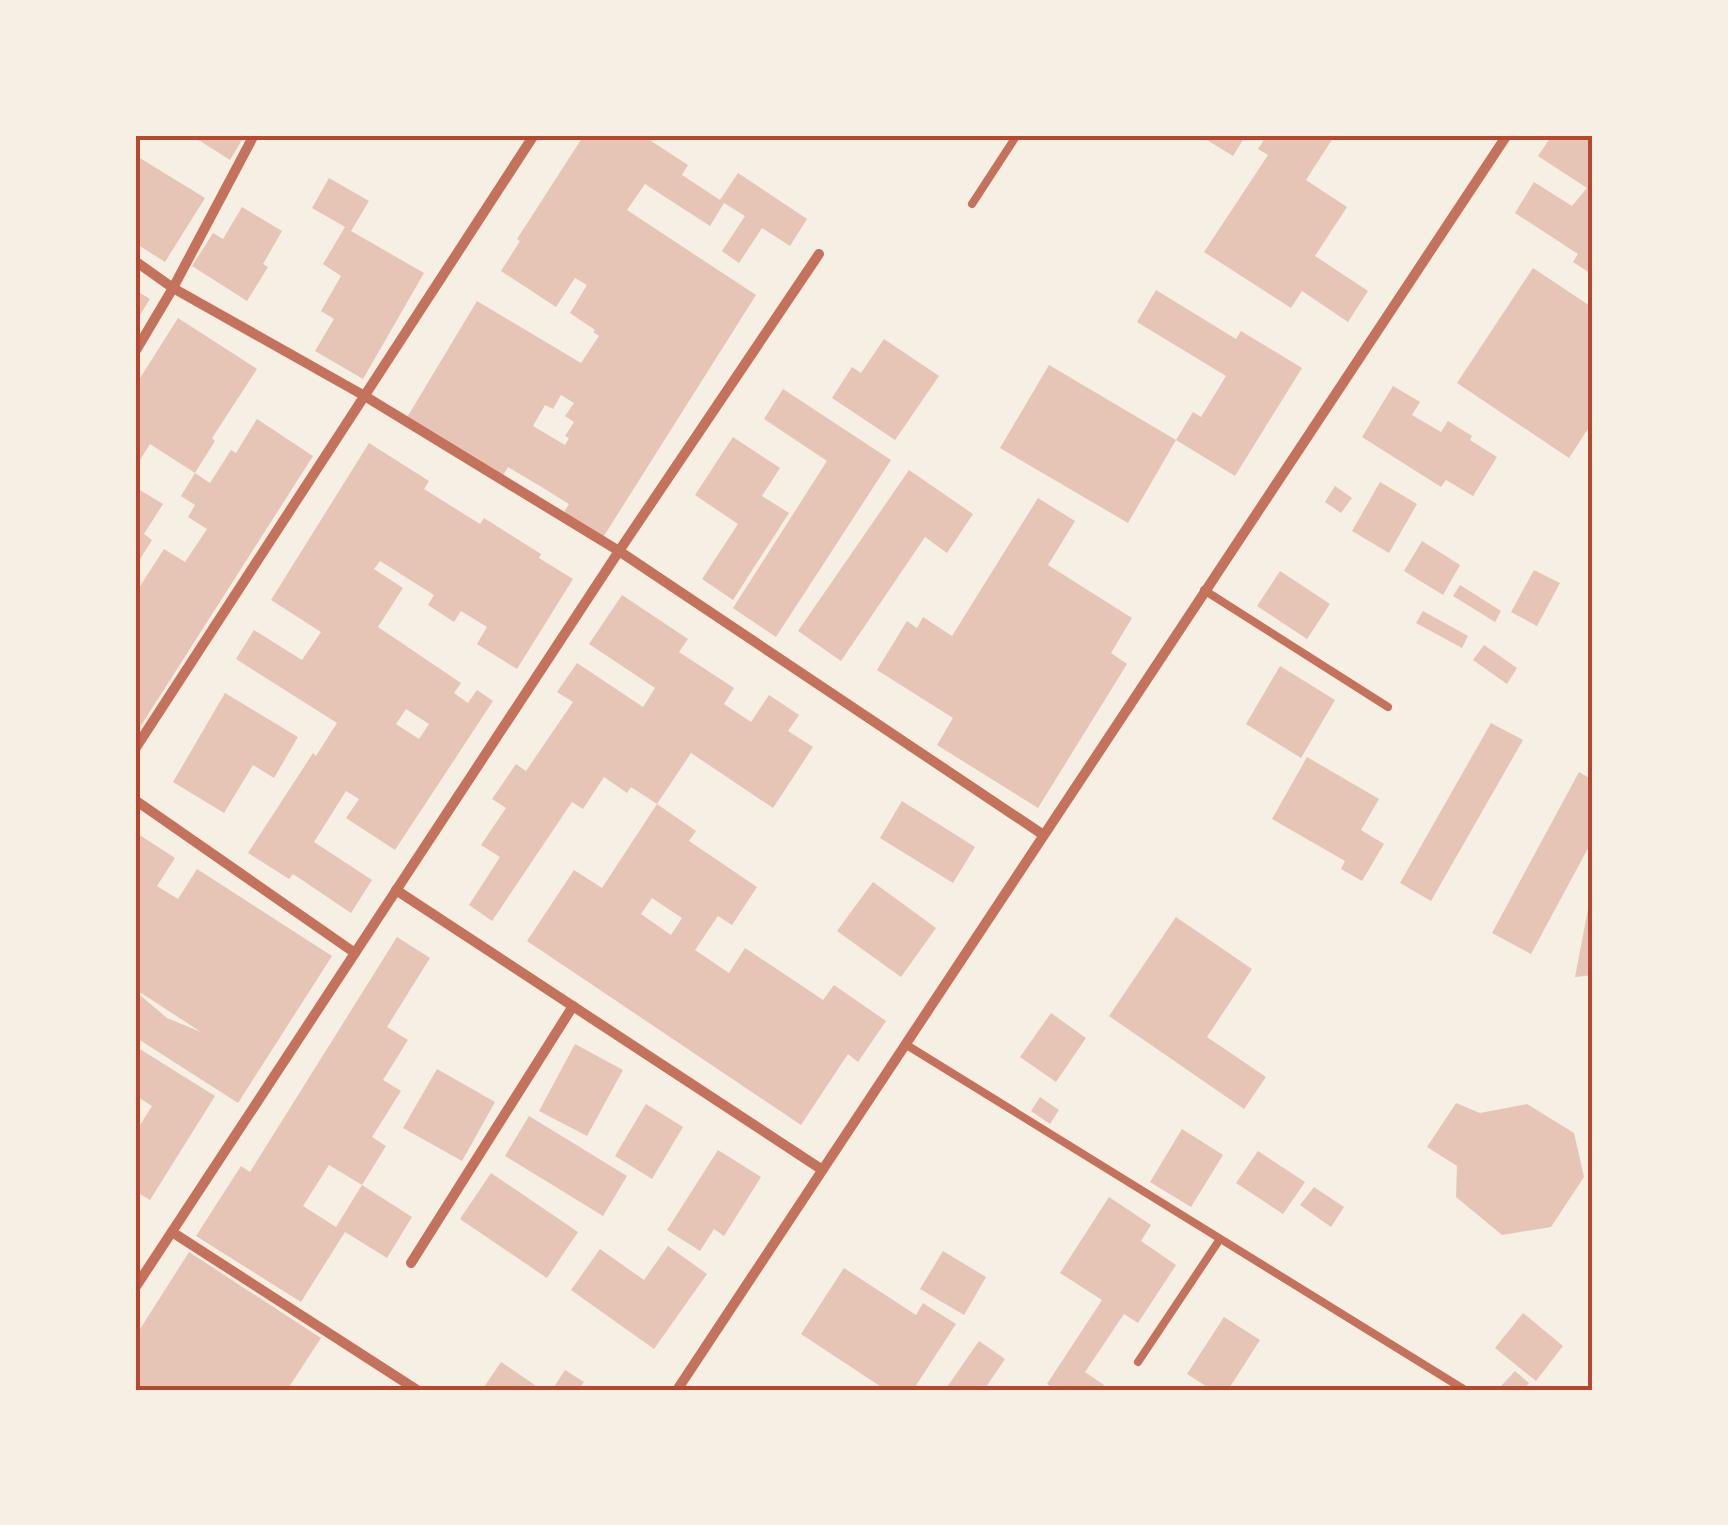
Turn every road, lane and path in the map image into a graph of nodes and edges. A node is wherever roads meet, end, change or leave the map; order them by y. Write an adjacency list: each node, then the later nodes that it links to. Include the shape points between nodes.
1 (254, 135): 8 (street)
2 (534, 135): 10 (street)
3 (1017, 135): 5 (lane)
4 (1507, 135): 12 (street)
5 (972, 204)
6 (819, 254): 11 (street)
7 (135, 261): 8 (street)
8 (174, 288): 9 (street); 10 (street)
9 (135, 352)
10 (363, 395): 11 (street); 14 (street)
11 (618, 551): 16 (street); 17 (street)
12 (1204, 590): 13 (lane); 16 (street)
13 (1388, 707)
14 (135, 749)
15 (135, 800): 18 (street)
16 (1042, 834): 20 (street)
17 (396, 890): 18 (street); 19 (street)
18 (356, 953): 22 (street)
19 (572, 1006): 21 (street); 24 (street)
20 (905, 1044): 21 (street); 23 (lane)
21 (822, 1169): 28 (street)
22 (172, 1232): 25 (street); 27 (street)
23 (1220, 1239): 26 (lane); 29 (lane)
24 (411, 1262)
25 (135, 1288)
26 (1138, 1362)
27 (417, 1390)
28 (677, 1390)
29 (1465, 1390)

